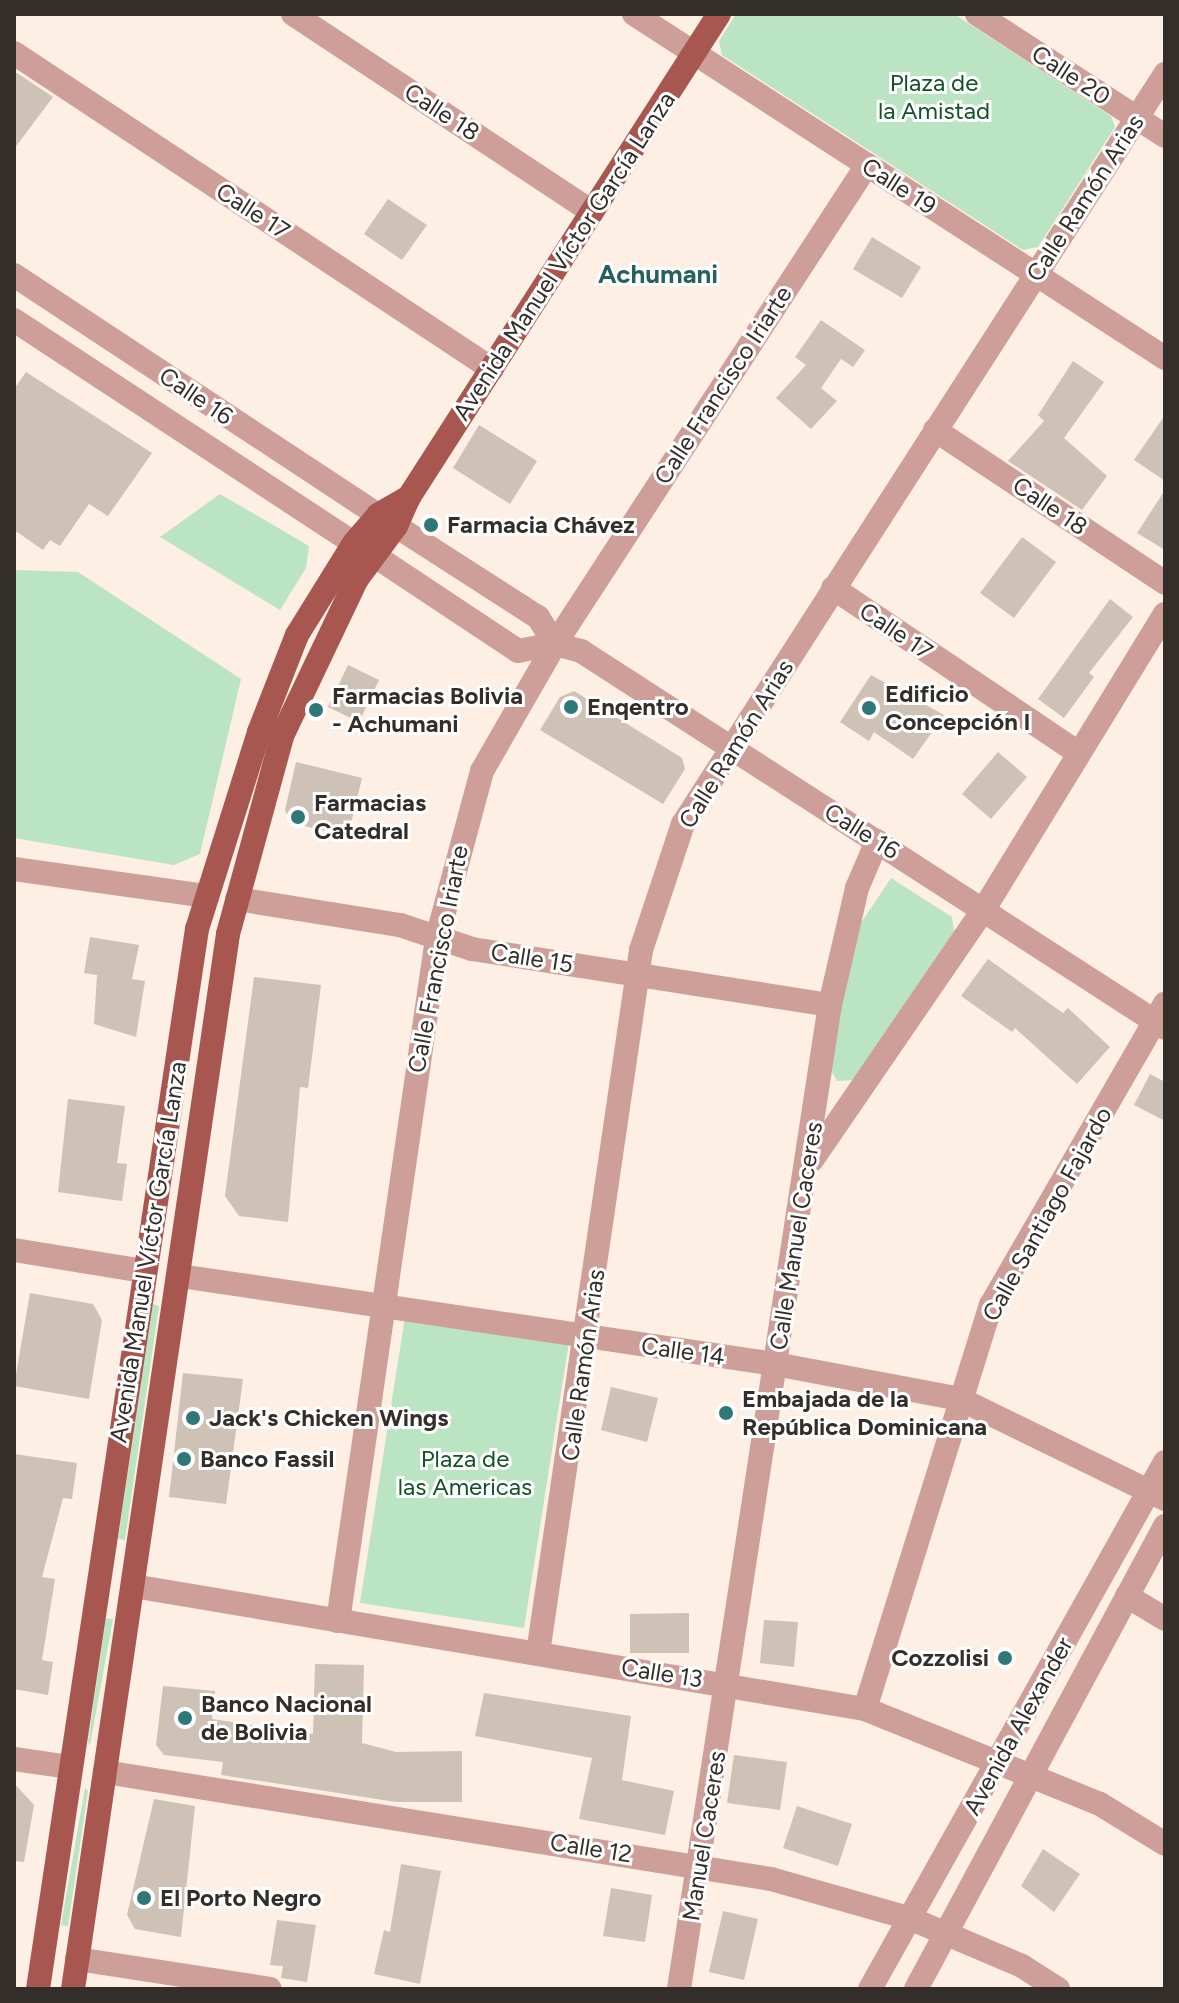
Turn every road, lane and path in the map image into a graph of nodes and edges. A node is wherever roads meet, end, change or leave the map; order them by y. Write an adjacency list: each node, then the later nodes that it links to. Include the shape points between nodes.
1 (293, 14): 11 (street, Calle 18)
2 (634, 14): 6 (street, Calle 19)
3 (719, 14): 6 (main road, Avenida Manuel Víctor García Lanza)
4 (977, 14): 8 (street, Calle 20)
5 (14, 53): 16 (street, Calle 17)
6 (694, 53): 10 (street, Calle 19); 11 (main road, Avenida Manuel Víctor García Lanza)
7 (1165, 74): 8 (street, Calle Ramón Arias)
8 (1136, 117): 9 (street, Calle 20); 13 (street, Calle Ramón Arias)
9 (1165, 136)
10 (867, 165): 13 (street, Calle 19); 23 (street, Calle Francisco Iriarte)
11 (591, 211): 16 (main road, Avenida Manuel Víctor García Lanza)
12 (14, 275): 18 (street, Calle 16)
13 (1036, 275): 15 (street, Calle 19); 17 (street, Calle Ramón Arias)
14 (14, 320): 19 (street, Calle 16)
15 (1165, 358)
16 (492, 369): 18 (main road, Avenida Manuel Víctor García Lanza, via 409,497)
17 (935, 430): 20 (street, Calle 18); 21 (street, Calle Ramón Arias)
18 (387, 521): 19 (main road, Avenida Manuel Víctor García Lanza); 23 (street, Calle 16, via 538,617)
19 (363, 549): 23 (street, Calle 16, via 518,651); 28 (main road, Avenida Manuel Víctor García Lanza, via 297,635 272,693); 29 (main road, Avenida Manuel Víctor García Lanza, via 282,736)
20 (1165, 583)
21 (833, 588): 24 (street, Calle Ramón Arias); 25 (street, Calle 17)
22 (1165, 614): 25 (street)
23 (555, 644): 24 (street, Calle 16, via 581,651); 31 (street, Calle Francisco Iriarte, via 482,771)
24 (730, 747): 26 (street, Calle 16); 32 (street, Calle Ramón Arias, via 683,824)
25 (1079, 753): 30 (street)
26 (877, 841): 30 (street, Calle 16); 33 (street, Calle Manuel Caceres, via 857,888)
27 (14, 869): 28 (street)
28 (207, 896): 29 (main road); 37 (main road, Avenida Manuel Víctor García Lanza)
29 (237, 899): 31 (street, Calle 15, via 400,925); 38 (main road, Avenida Manuel Víctor García Lanza)
30 (984, 909): 34 (street, Calle 16); 35 (street)
31 (437, 938): 32 (street, Calle 15, via 472,949); 39 (street, Calle Francisco Iriarte)
32 (637, 974): 33 (street, Calle 15); 40 (street, Calle Ramón Arias)
33 (830, 1005): 35 (street, Calle Manuel Caceres)
34 (1162, 1018): 42 (street, Calle Santiago Fajardo, via 991,1305)
35 (808, 1166): 41 (street, Calle Manuel Caceres)
36 (14, 1250): 37 (street)
37 (144, 1271): 38 (main road); 46 (main road, Avenida Manuel Víctor García Lanza)
38 (180, 1276): 39 (street, Calle 14); 47 (main road, Avenida Manuel Víctor García Lanza)
39 (381, 1309): 40 (street, Calle 14); 50 (street, Calle Francisco Iriarte)
40 (589, 1338): 41 (street, Calle 14); 51 (street, Calle Ramón Arias)
41 (775, 1364): 42 (street, Calle 14); 52 (street, Calle Manuel Caceres)
42 (960, 1399): 44 (street, Calle 14); 53 (street, Calle Santiago Fajardo)
43 (1165, 1462): 44 (street, Avenida Alexander)
44 (1158, 1494): 55 (street, Avenida Alexander)
45 (1165, 1526): 48 (street, Avenida Alexander)
46 (98, 1581): 47 (main road); 56 (main road, Avenida Manuel Víctor García Lanza)
47 (133, 1586): 50 (street, Calle 13); 57 (main road, Avenida Manuel Víctor García Lanza)
48 (1127, 1596): 49 (street); 58 (street, Avenida Alexander)
49 (1165, 1619)
50 (338, 1621): 51 (street, Calle 13)
51 (538, 1653): 52 (street, Calle 13)
52 (727, 1683): 53 (street, Calle 13); 60 (street, Manuel Caceres)
53 (865, 1709): 55 (street, Calle 13)
54 (14, 1759): 56 (street)
55 (998, 1762): 58 (street, Calle 13); 61 (street, Avenida Alexander)
56 (70, 1767): 57 (main road); 63 (main road, Avenida Manuel Víctor García Lanza)
57 (105, 1772): 60 (street, Calle 12); 64 (main road, Avenida Manuel Víctor García Lanza)
58 (1030, 1773): 59 (street, Calle 13); 62 (street, Avenida Alexander)
59 (1165, 1844)
60 (700, 1865): 61 (street, Calle 12); 68 (street, Manuel Caceres)
61 (909, 1918): 62 (street, Calle 12); 69 (street, Avenida Alexander)
62 (946, 1934): 70 (street, Avenida Alexander); 71 (street, Calle 12, via 1022,1966)
63 (43, 1954): 64 (main road); 65 (main road, Avenida Manuel Víctor García Lanza)
64 (77, 1959): 66 (main road, Avenida Manuel Víctor García Lanza); 67 (street)
65 (38, 1989)
66 (73, 1989)
67 (270, 1989)
68 (679, 1989)
69 (870, 1989)
70 (916, 1989)
71 (1058, 1989)

